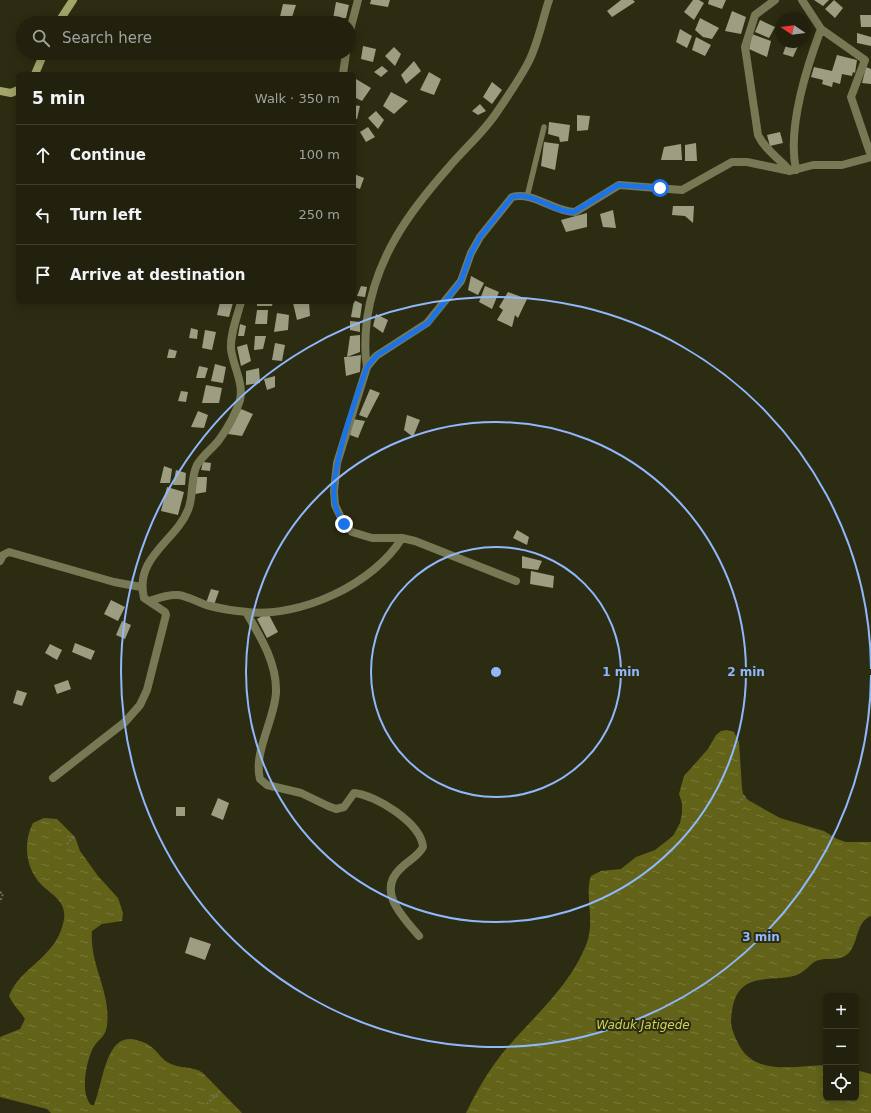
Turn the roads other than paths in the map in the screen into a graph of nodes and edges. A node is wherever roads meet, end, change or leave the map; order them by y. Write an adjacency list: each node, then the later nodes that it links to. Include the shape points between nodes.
1 (73, 0): 6 (street)
2 (358, 0): 7 (street)
3 (549, 0): 20 (street, via 527,64 496,113 477,138 427,192 388,249 369,304 364,342)
4 (775, 0): 17 (street, via 756,15 745,47 758,135 761,142)
5 (802, 0): 8 (street)
6 (63, 16)
7 (354, 16)
8 (821, 29): 16 (street, via 865,60 851,97); 17 (street, via 803,82 793,143)
9 (41, 60): 11 (street)
10 (345, 60): 12 (street)
11 (35, 72)
12 (343, 72)
13 (0, 91): 14 (street, via 11,93)
14 (16, 91)
15 (544, 127): 18 (lane)
16 (871, 156): 17 (street, via 842,165 813,166)
17 (793, 171): 18 (street, via 747,162 732,162 682,190 618,185 574,212 566,212)
18 (527, 197): 20 (street, via 512,197 480,237 461,281 428,323 376,356)
19 (240, 304): 24 (street, via 231,341 240,384 240,398 219,441 204,454 196,467 189,508 179,527 158,548 150,561)
20 (367, 367): 21 (street, via 337,463 335,505 344,524 352,532 372,538)
21 (402, 538): 23 (street, via 450,553); 26 (street, via 375,569 318,601 283,612)
22 (0, 561): 24 (street, via 3,555 9,552 114,582)
23 (516, 581)
24 (141, 587): 25 (street, via 144,598)
25 (148, 601): 26 (street, via 179,595 210,606); 27 (street, via 166,615 144,698 125,722)
26 (246, 612): 28 (street, via 264,644 275,679 274,706 259,765 260,778 267,785 301,793 336,809 344,807 354,793 368,796 390,807 406,821 418,835 423,847 396,874 391,885 391,894 395,906)
27 (53, 778)
28 (418, 936)

